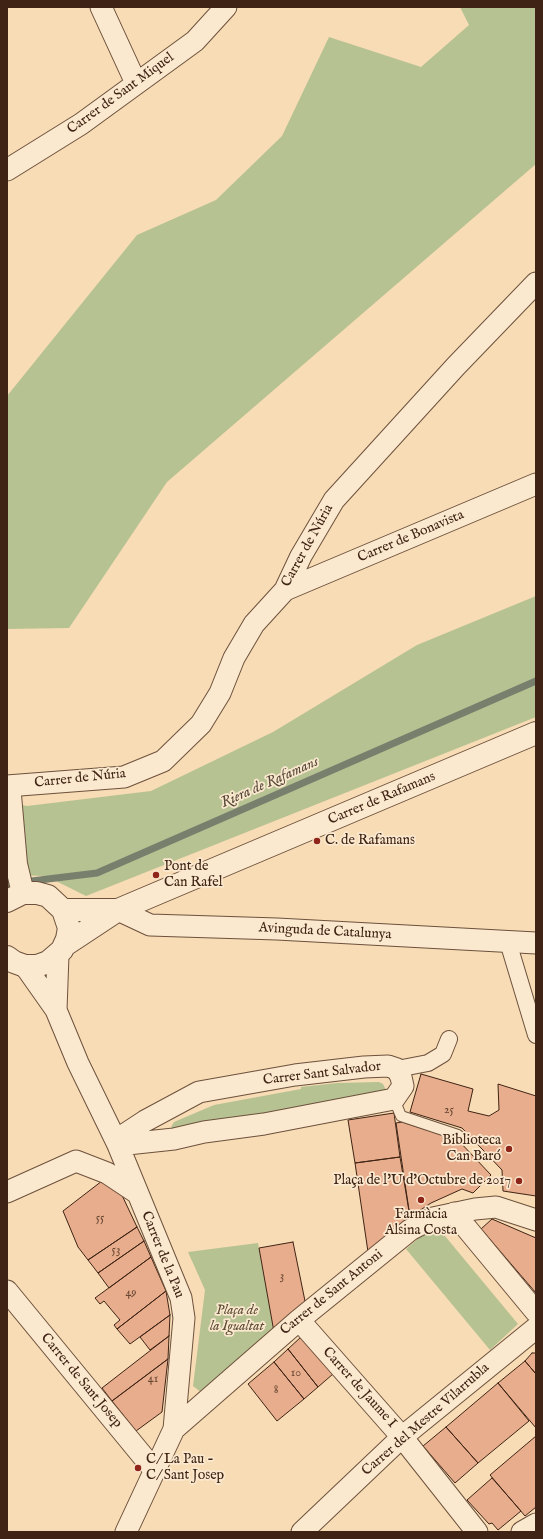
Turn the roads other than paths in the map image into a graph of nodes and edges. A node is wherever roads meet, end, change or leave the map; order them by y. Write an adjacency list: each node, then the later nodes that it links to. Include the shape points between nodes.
1 (101, 7): 3 (street)
2 (226, 7): 3 (street, Carrer de Sant Miquel, via 195,41)
3 (136, 83): 4 (street, Carrer de Sant Miquel, via 81,124)
4 (7, 170)
5 (536, 283): 7 (street, Carrer de Núria, via 456,366 334,500 301,556)
6 (536, 484): 7 (street, Carrer de Bonavista)
7 (285, 590): 9 (street, Carrer de Núria, via 254,624 234,658 220,693 201,724 163,761 124,777)
8 (536, 733): 12 (street, Carrer de Rafamans)
9 (8, 791): 10 (street, via 16,864)
10 (15, 897): 11 (street, Carrer de Rafamans, via 37,893)
11 (57, 904): 12 (street, Carrer de Rafamans); 15 (street, via 69,928)
12 (118, 910): 13 (street, Avinguda de Catalunya, via 150,925 277,929); 15 (street, Carrer de Rafamans)
13 (508, 942): 14 (street, Avinguda de Catalunya); 18 (street)
14 (536, 943)
15 (62, 950): 16 (street, Carrer de Rafamans, via 42,964); 17 (street, Carrer de la Pau)
16 (16, 961): 17 (street, Carrer de la Pau)
17 (56, 1010): 23 (street, Carrer de la Pau, via 78,1063)
18 (536, 1035)
19 (449, 1039): 20 (street, via 444,1054 428,1063)
20 (397, 1069): 21 (street, Carrer Sant Salvador, via 403,1086); 23 (street, Carrer Sant Salvador, via 388,1066 303,1074 199,1092 145,1121)
21 (394, 1098): 22 (lane, via 401,1116); 23 (street, via 174,1139)
22 (458, 1135)
23 (117, 1143): 25 (street, Carrer de la Pau)
24 (7, 1192): 25 (street, via 76,1161 107,1173)
25 (137, 1193): 32 (street, Carrer de la Pau, via 181,1298 184,1318)
26 (454, 1213): 27 (street, Carrer de Sant Antoni, via 496,1207); 29 (street); 30 (street, Carrer de Sant Antoni, via 433,1218 410,1230)
27 (536, 1220)
28 (7, 1291): 34 (street, Carrer de Sant Josep)
29 (536, 1312)
30 (299, 1320): 32 (street, Carrer de Sant Antoni); 33 (street, Carrer de Jaume I)
31 (536, 1328): 33 (street, Carrer del Mestre Vilarrubla)
32 (174, 1429): 34 (street, Carrer de la Pau)
33 (402, 1437): 37 (street, Carrer del Mestre Vilarrubla); 38 (street, Carrer de Jaume I)
34 (155, 1471): 36 (street, Carrer de la Pau)
35 (536, 1524): 39 (street)
36 (126, 1532)
37 (302, 1532)
38 (477, 1532)
39 (522, 1532)

